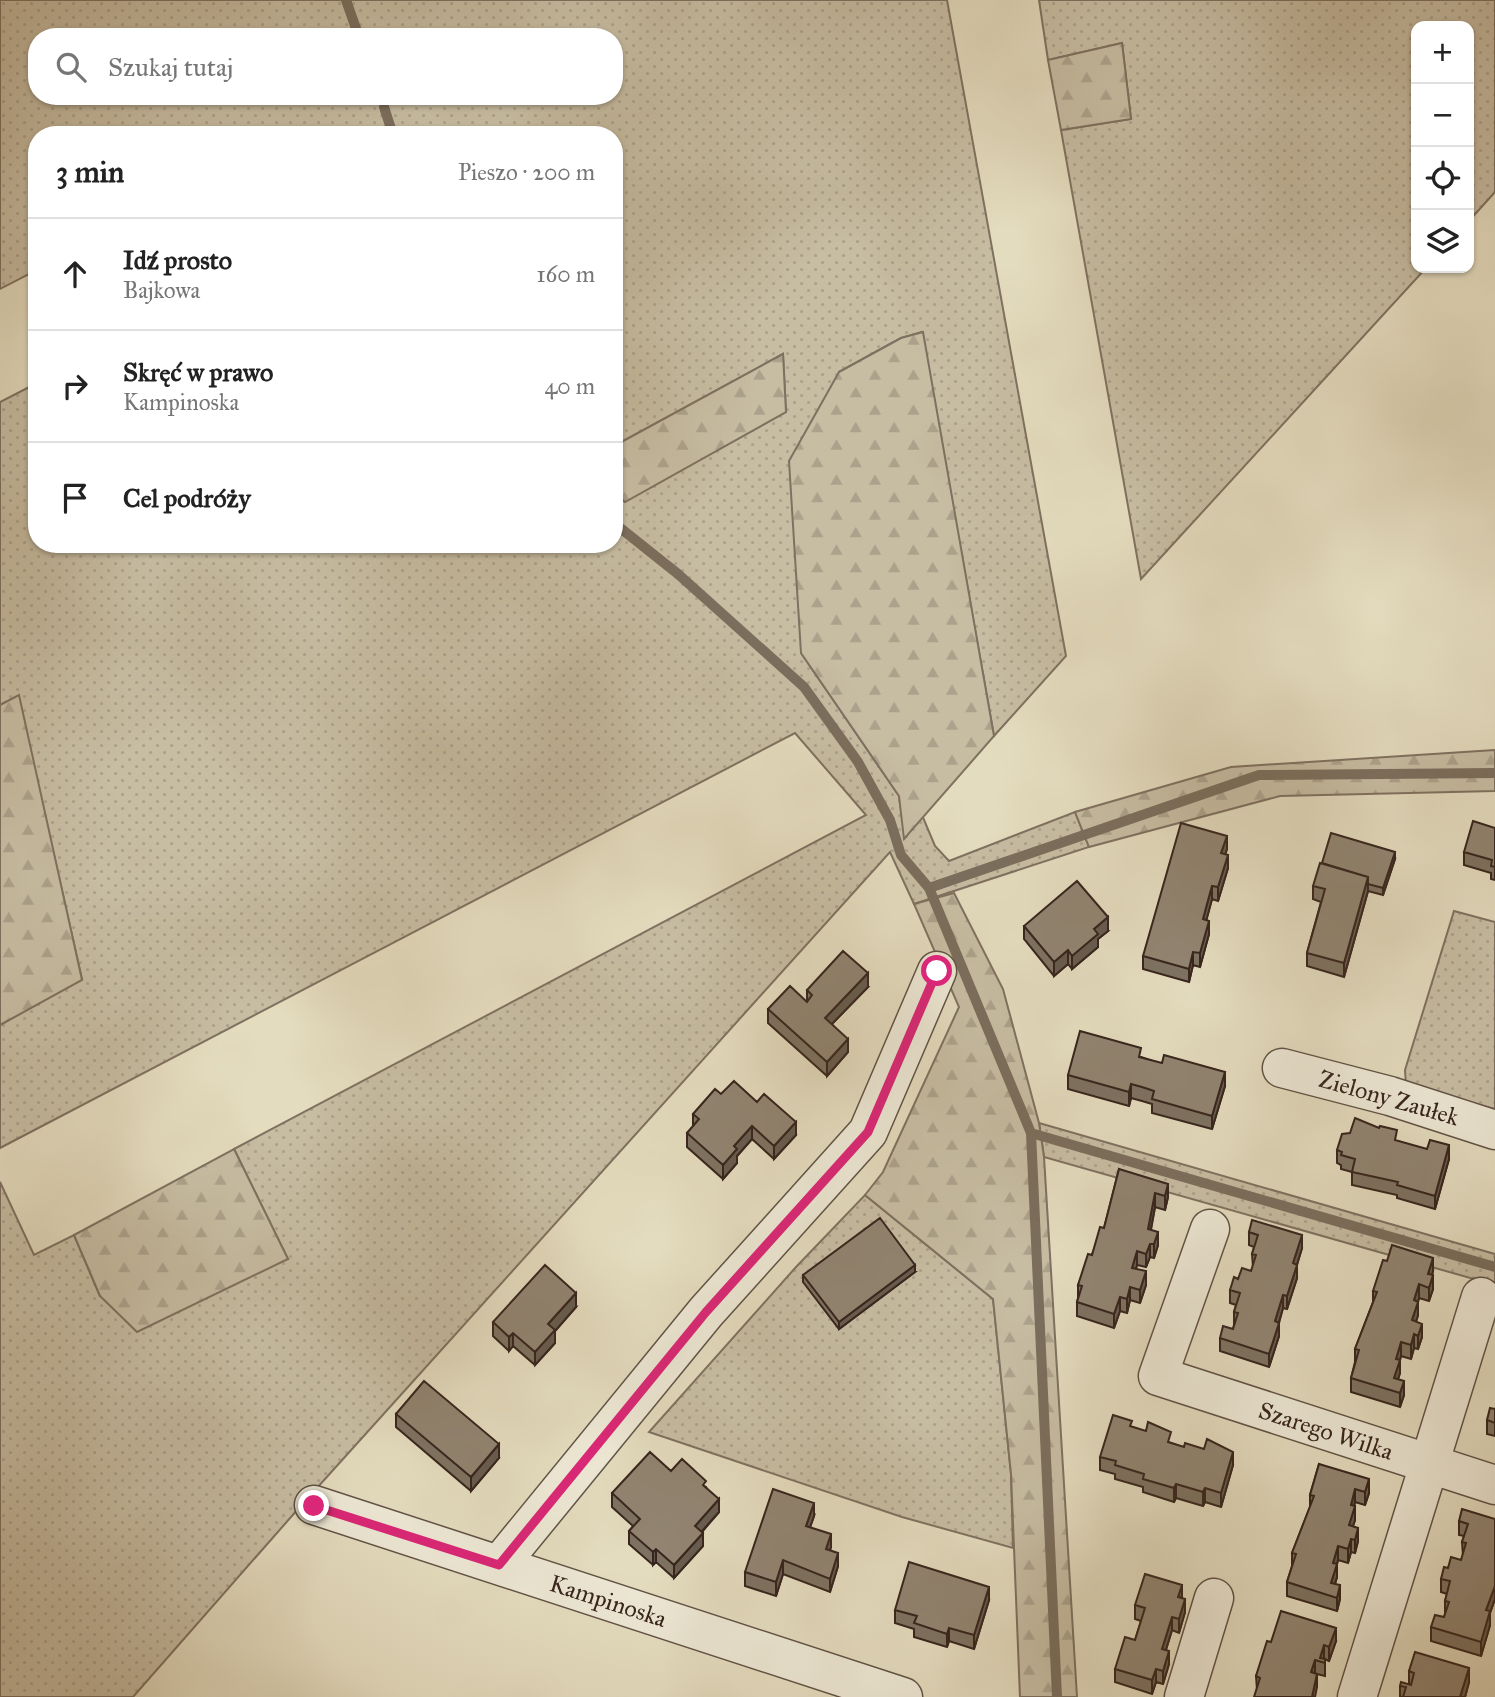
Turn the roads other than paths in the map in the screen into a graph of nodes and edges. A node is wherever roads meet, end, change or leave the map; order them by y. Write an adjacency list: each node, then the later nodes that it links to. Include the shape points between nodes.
1 (937, 971): 9 (street, via 868,1132 706,1312)
2 (1282, 1068): 3 (street, Zielony Zaułek)
3 (1495, 1130)
4 (1210, 1229): 6 (street, Szarego Wilka, via 1158,1376)
5 (1480, 1297): 6 (street)
6 (1431, 1464): 7 (street, Szarego Wilka); 13 (street)
7 (1495, 1485)
8 (314, 1506): 9 (street, Kampinoska)
9 (499, 1565): 11 (street, Kampinoska)
10 (1214, 1598): 12 (street)
11 (903, 1697)
12 (1184, 1697)
13 (1357, 1697)

